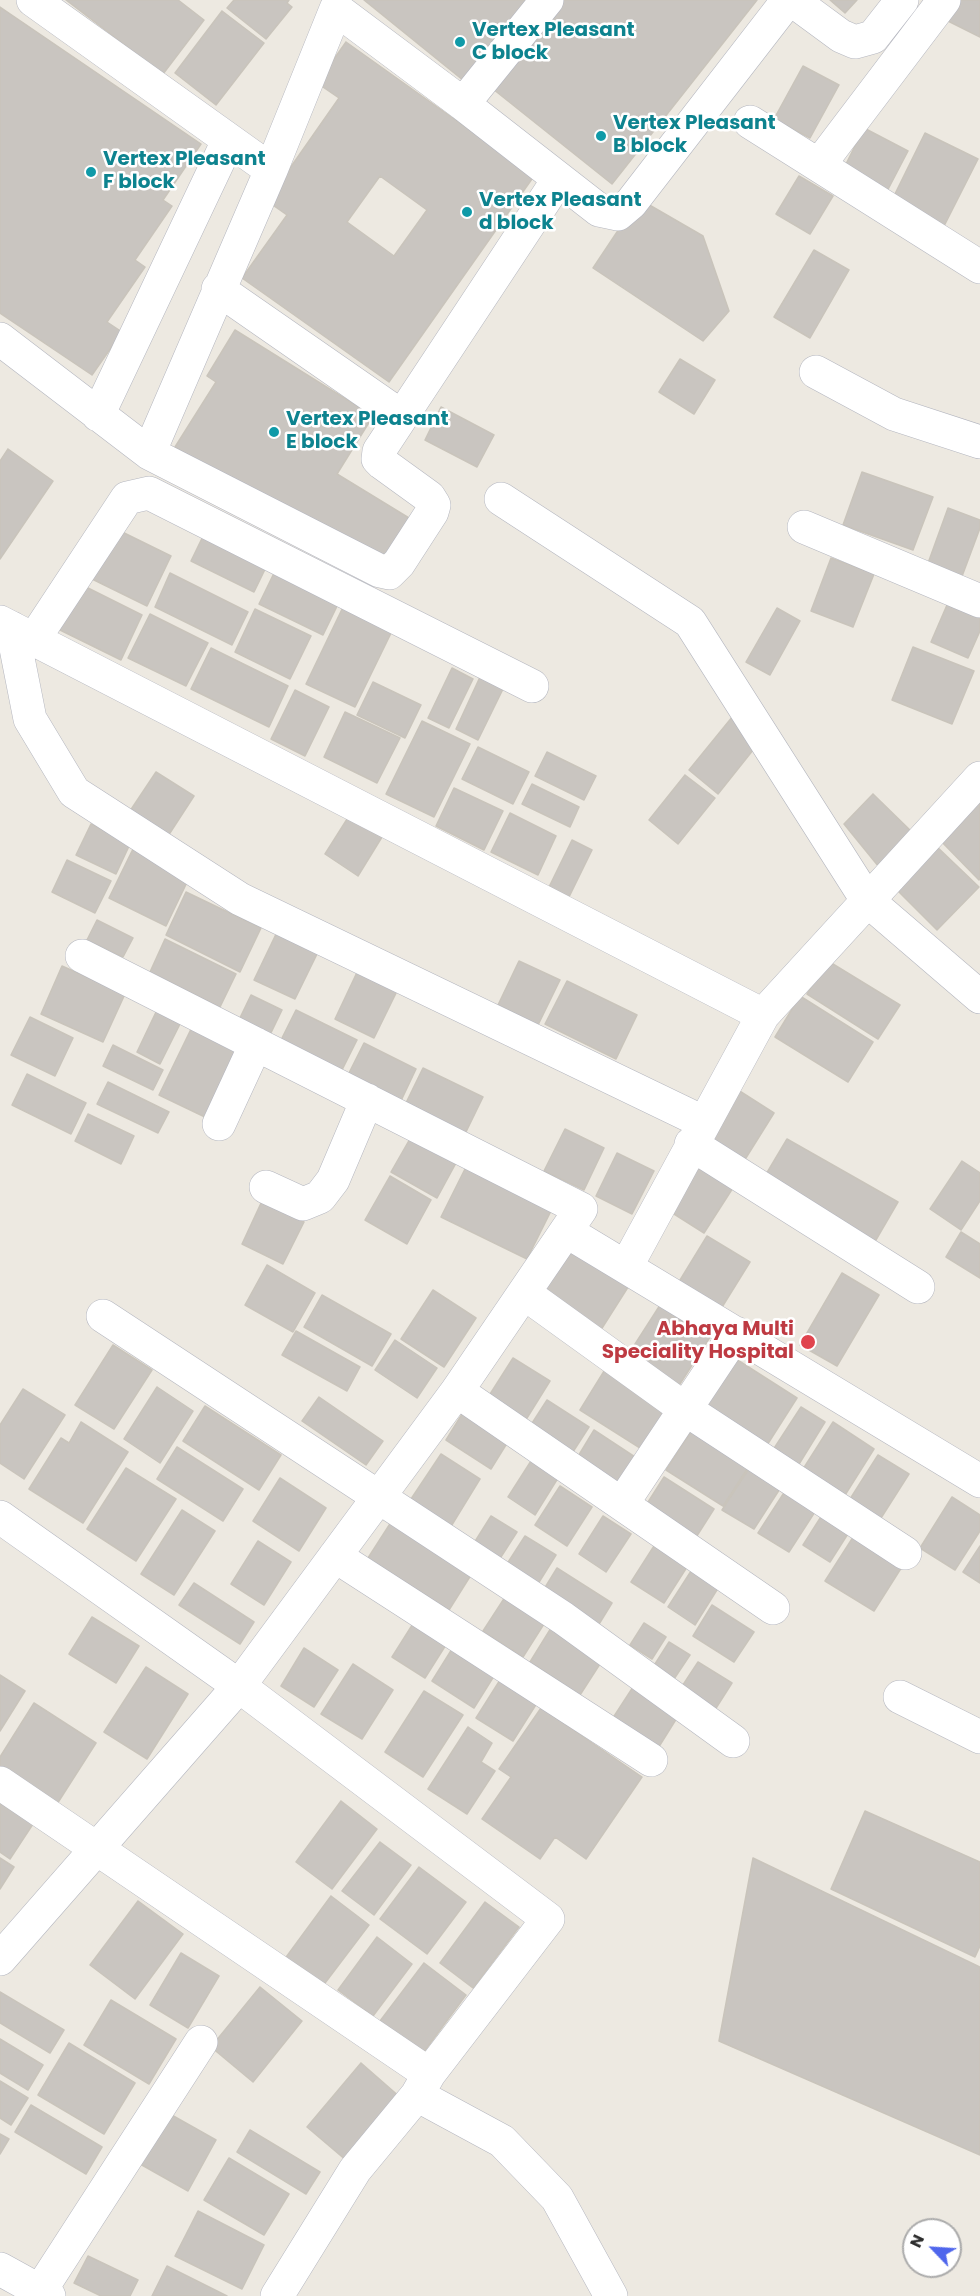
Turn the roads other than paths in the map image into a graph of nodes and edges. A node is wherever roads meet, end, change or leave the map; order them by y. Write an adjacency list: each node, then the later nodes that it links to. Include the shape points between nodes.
1 (33, 0): 10 (street)
2 (547, 0): 8 (street)
3 (788, 0): 13 (street, via 624,212 608,214 599,210)
4 (792, 0): 5 (street, via 855,42 873,37)
5 (902, 0)
6 (944, 0): 11 (street)
7 (339, 4): 8 (street); 12 (street)
8 (463, 104): 13 (street)
9 (750, 122): 11 (street)
10 (228, 141): 12 (street); 18 (street)
11 (819, 165): 14 (street)
12 (271, 170): 15 (street)
13 (558, 180): 19 (street)
14 (980, 267)
15 (218, 290): 19 (street); 21 (street)
16 (0, 339): 18 (street)
17 (816, 372): 20 (street, via 894,414)
18 (98, 415): 21 (street)
19 (401, 416): 21 (street, via 378,459 429,497 434,505 389,573)
20 (980, 442)
21 (148, 453)
22 (501, 499): 28 (street, via 690,622)
23 (804, 526): 24 (street)
24 (980, 601)
25 (15, 630): 26 (street, via 127,498 149,494); 31 (street); 35 (street, via 30,719 74,792 240,899)
26 (532, 686)
27 (980, 778): 28 (street)
28 (867, 900): 30 (street); 31 (street)
29 (82, 956): 32 (street)
30 (980, 997)
31 (763, 1015): 35 (street)
32 (256, 1044): 33 (street); 34 (street)
33 (367, 1100): 36 (street, via 333,1180 320,1197 303,1204); 37 (street, via 581,1209)
34 (219, 1124)
35 (697, 1133): 38 (street); 39 (street)
36 (266, 1187)
37 (566, 1231): 38 (street); 40 (street)
38 (626, 1267): 42 (street)
39 (918, 1287)
40 (524, 1293): 43 (street); 44 (street)
41 (103, 1316): 46 (street)
42 (736, 1334): 44 (street); 45 (street)
43 (457, 1391): 46 (street); 47 (street)
44 (685, 1409): 47 (street); 49 (street)
45 (980, 1481)
46 (378, 1497): 50 (street); 55 (street, via 563,1618)
47 (622, 1504): 51 (street)
48 (0, 1517): 52 (street)
49 (905, 1553)
50 (334, 1556): 52 (street); 56 (street)
51 (773, 1608)
52 (239, 1686): 58 (street); 61 (street, via 548,1919)
53 (900, 1697): 54 (street)
54 (980, 1737)
55 (733, 1741)
56 (651, 1760)
57 (0, 1783): 58 (street)
58 (97, 1851): 59 (street); 61 (street)
59 (0, 1959)
60 (201, 2042): 63 (street)
61 (423, 2084): 64 (street, via 356,2170); 65 (street, via 502,2141 557,2198)
62 (0, 2269): 63 (street)
63 (44, 2294)
64 (277, 2296)
65 (610, 2296)

